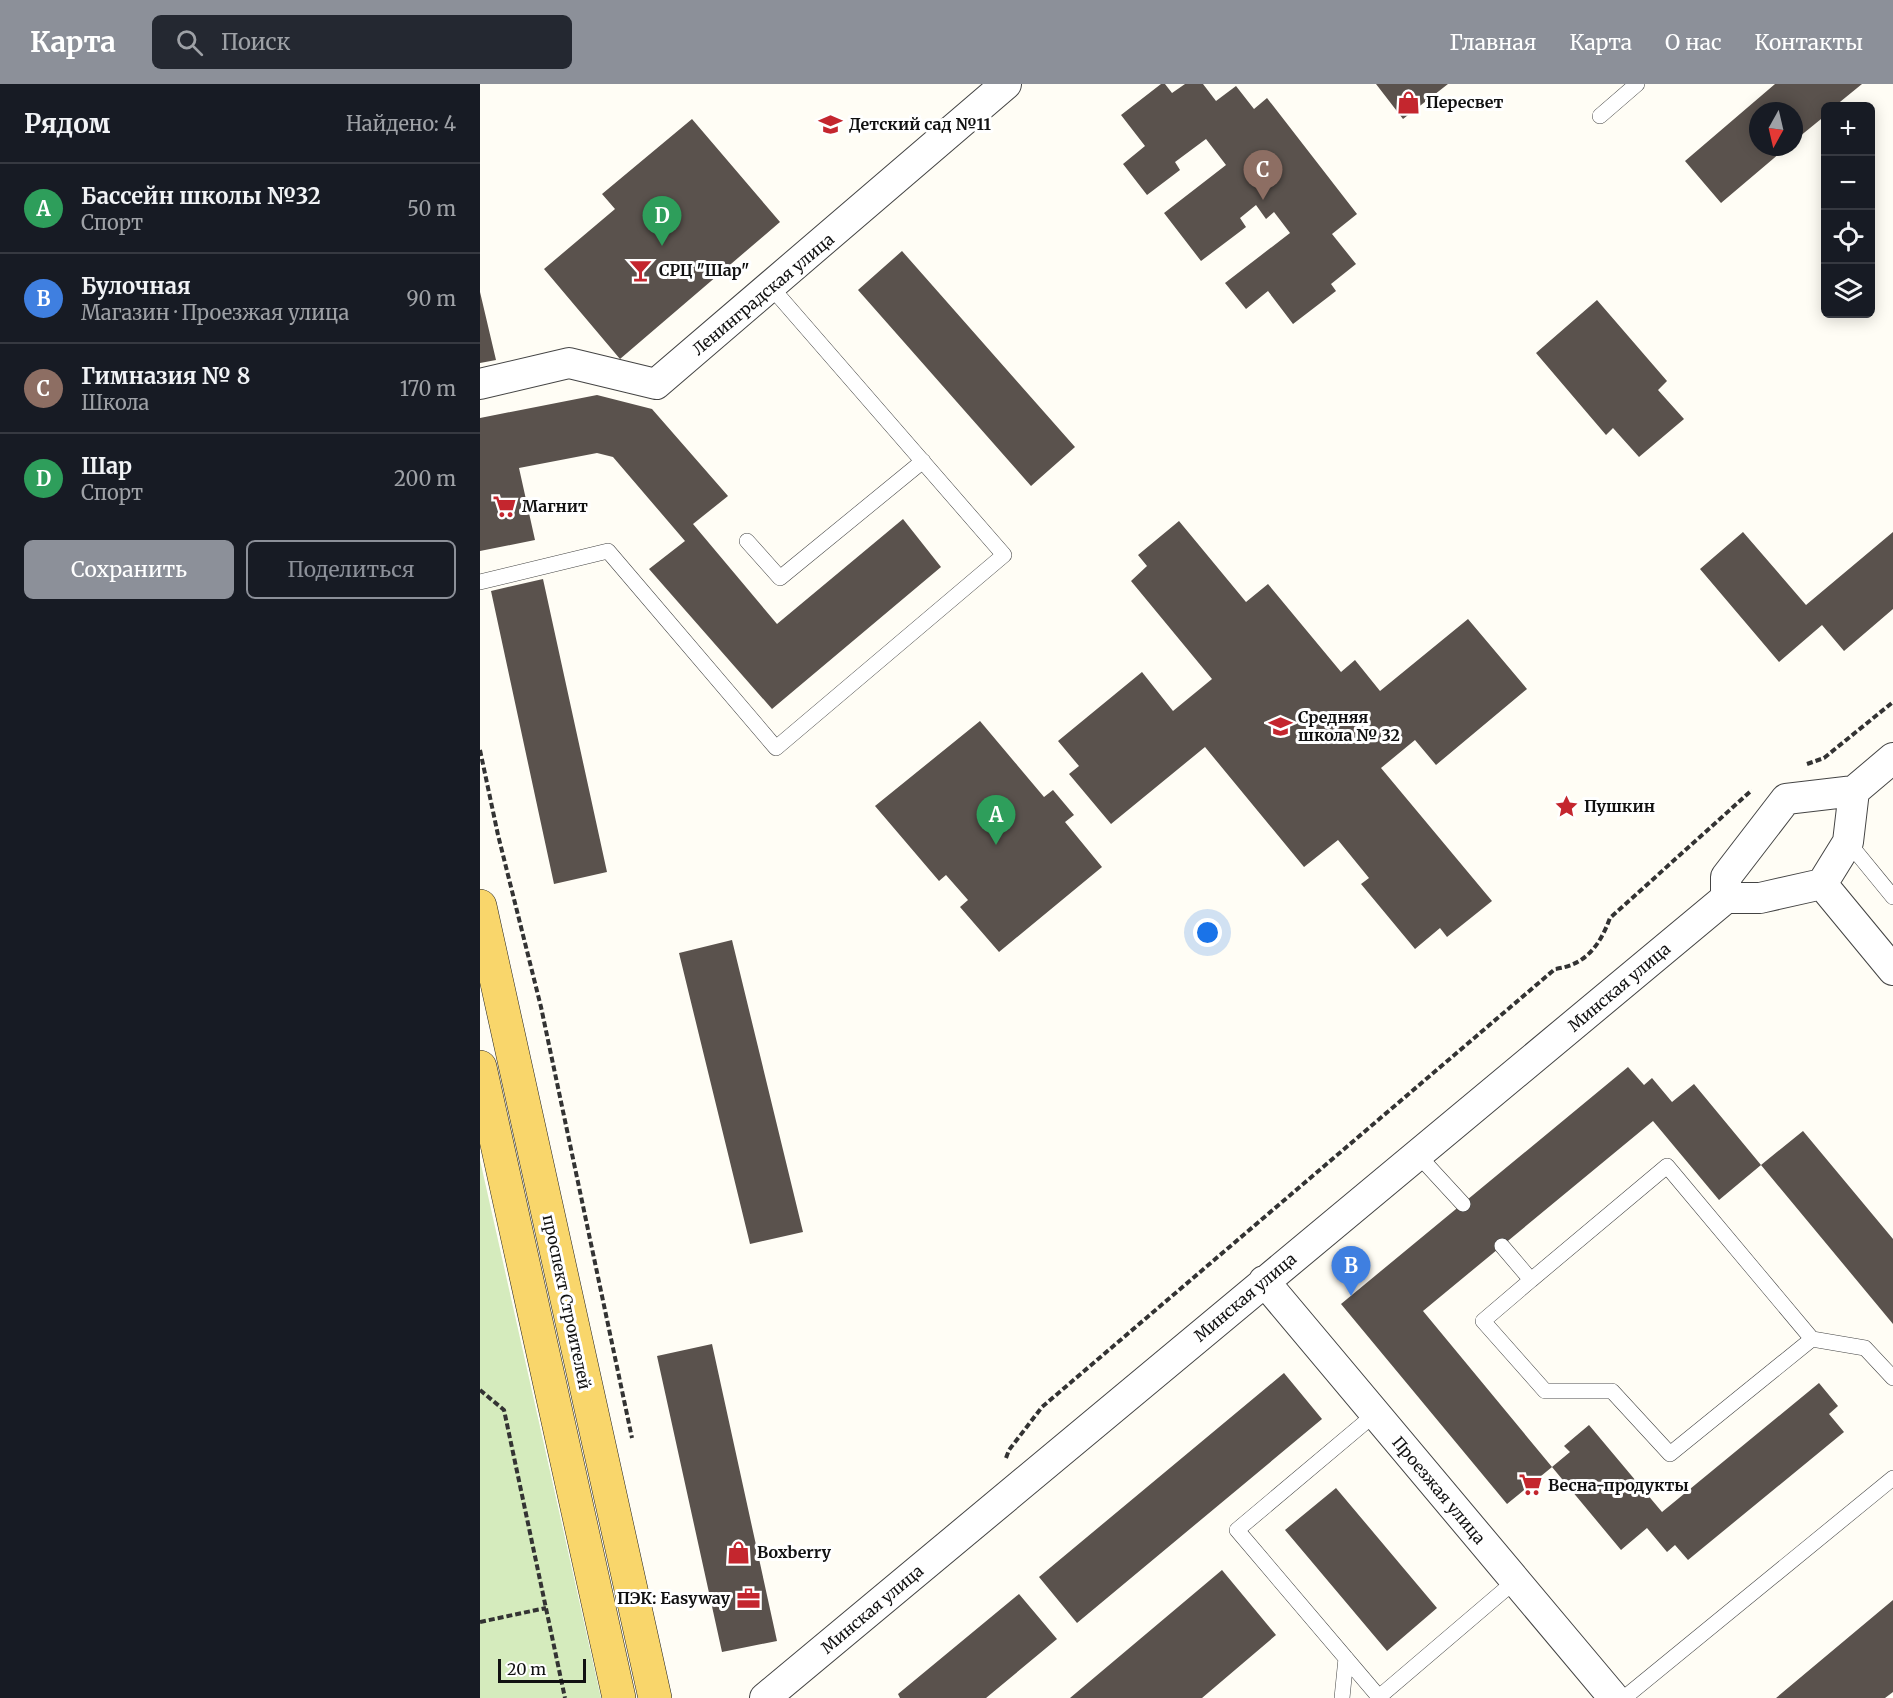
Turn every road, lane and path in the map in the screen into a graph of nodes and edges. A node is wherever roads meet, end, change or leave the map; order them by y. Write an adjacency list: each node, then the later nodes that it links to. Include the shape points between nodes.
1 (1006, 84): 4 (street, Ленинградская улица)
2 (1637, 84): 3 (lane)
3 (1600, 116)
4 (771, 287): 5 (street, Ленинградская улица, via 656,384 568,363); 6 (lane)
5 (480, 384)
6 (923, 461): 7 (lane, via 780,578); 8 (lane, via 1004,555 776,748 608,551)
7 (747, 541)
8 (480, 582)
9 (1893, 702): 12 (path, via 1824,758)
10 (480, 750): 31 (path, via 541,1007)
11 (1893, 758): 14 (street)
12 (1804, 765)
13 (1755, 788): 32 (path, via 1610,918 1602,941 1573,967 1555,969 1042,1407)
14 (1854, 791): 15 (street); 18 (street, via 1786,799 1726,877)
15 (1848, 843): 16 (street); 17 (lane)
16 (1822, 884): 18 (street, via 1760,898); 20 (street)
17 (1893, 897)
18 (1726, 898): 22 (street, Минская улица)
19 (480, 906): 40 (main road, проспект Строителей)
20 (1893, 970)
21 (480, 1067): 39 (main road, проспект Строителей)
22 (1417, 1154): 23 (lane); 26 (street, Минская улица)
23 (1463, 1204)
24 (1502, 1246): 25 (lane)
25 (1531, 1280): 27 (lane, via 1667,1166); 27 (lane, via 1483,1321 1545,1391 1612,1391 1670,1454)
26 (1264, 1281): 30 (street, Проезжая улица); 41 (street, Минская улица)
27 (1812, 1339): 28 (lane, via 1864,1348)
28 (1893, 1378)
29 (480, 1390): 35 (path, via 504,1410)
30 (1375, 1414): 34 (street, Проезжая улица); 37 (lane, via 1237,1530)
31 (634, 1445)
32 (1005, 1460)
33 (1893, 1478): 44 (lane)
34 (1515, 1581): 37 (lane, via 1379,1696); 43 (street, Проезжая улица)
35 (546, 1608): 36 (path); 38 (path)
36 (480, 1622)
37 (1346, 1658): 42 (lane)
38 (565, 1698)
39 (619, 1698)
40 (655, 1698)
41 (765, 1698)
42 (1342, 1698)
43 (1614, 1698)
44 (1624, 1698)

